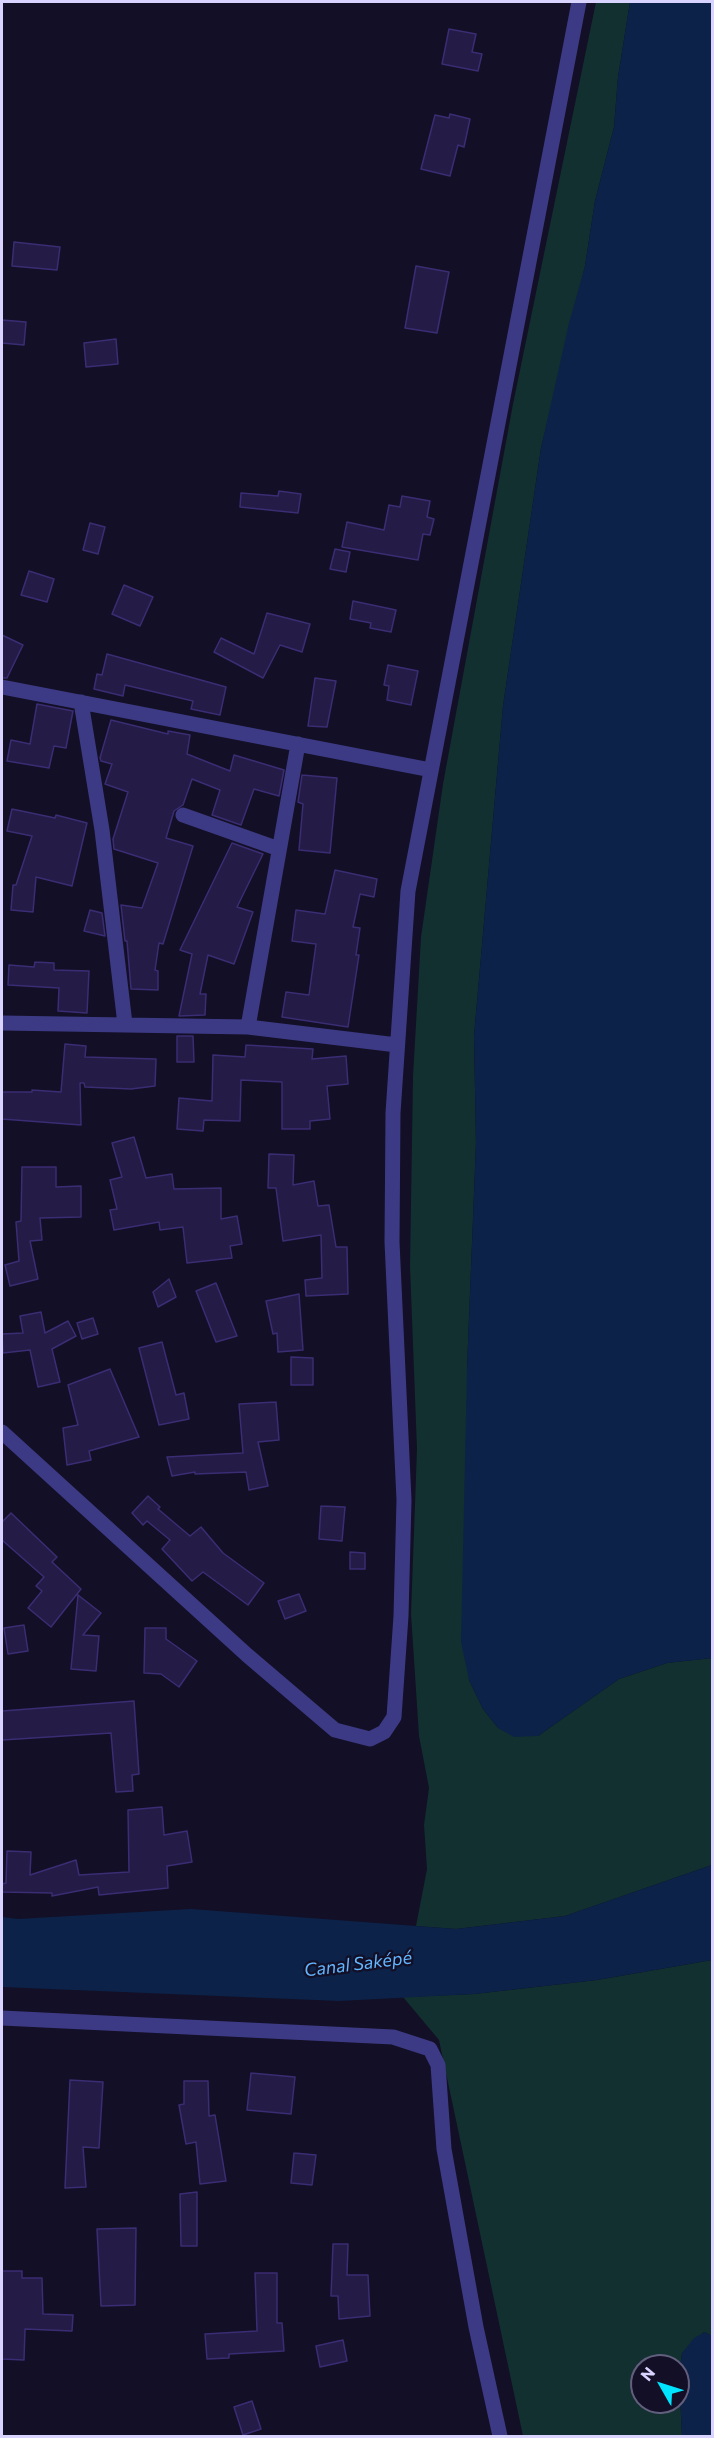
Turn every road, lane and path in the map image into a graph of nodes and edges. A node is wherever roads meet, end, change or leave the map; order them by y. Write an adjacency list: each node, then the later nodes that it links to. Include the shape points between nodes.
1 (579, 2): 5 (street)
2 (2, 687): 3 (street)
3 (81, 702): 4 (street); 9 (street, via 102,830)
4 (298, 744): 5 (street); 7 (street)
5 (431, 770): 11 (street, via 408,891)
6 (183, 815): 7 (street)
7 (279, 849): 10 (street)
8 (2, 1023): 9 (street)
9 (125, 1024): 10 (street)
10 (248, 1027): 11 (street)
11 (397, 1045): 12 (street, via 392,1242 404,1500 394,1717 384,1732 370,1739 335,1730)
12 (2, 1432)
13 (2, 2018): 14 (street, via 393,2037 430,2049 438,2065 444,2149)
14 (500, 2436)

